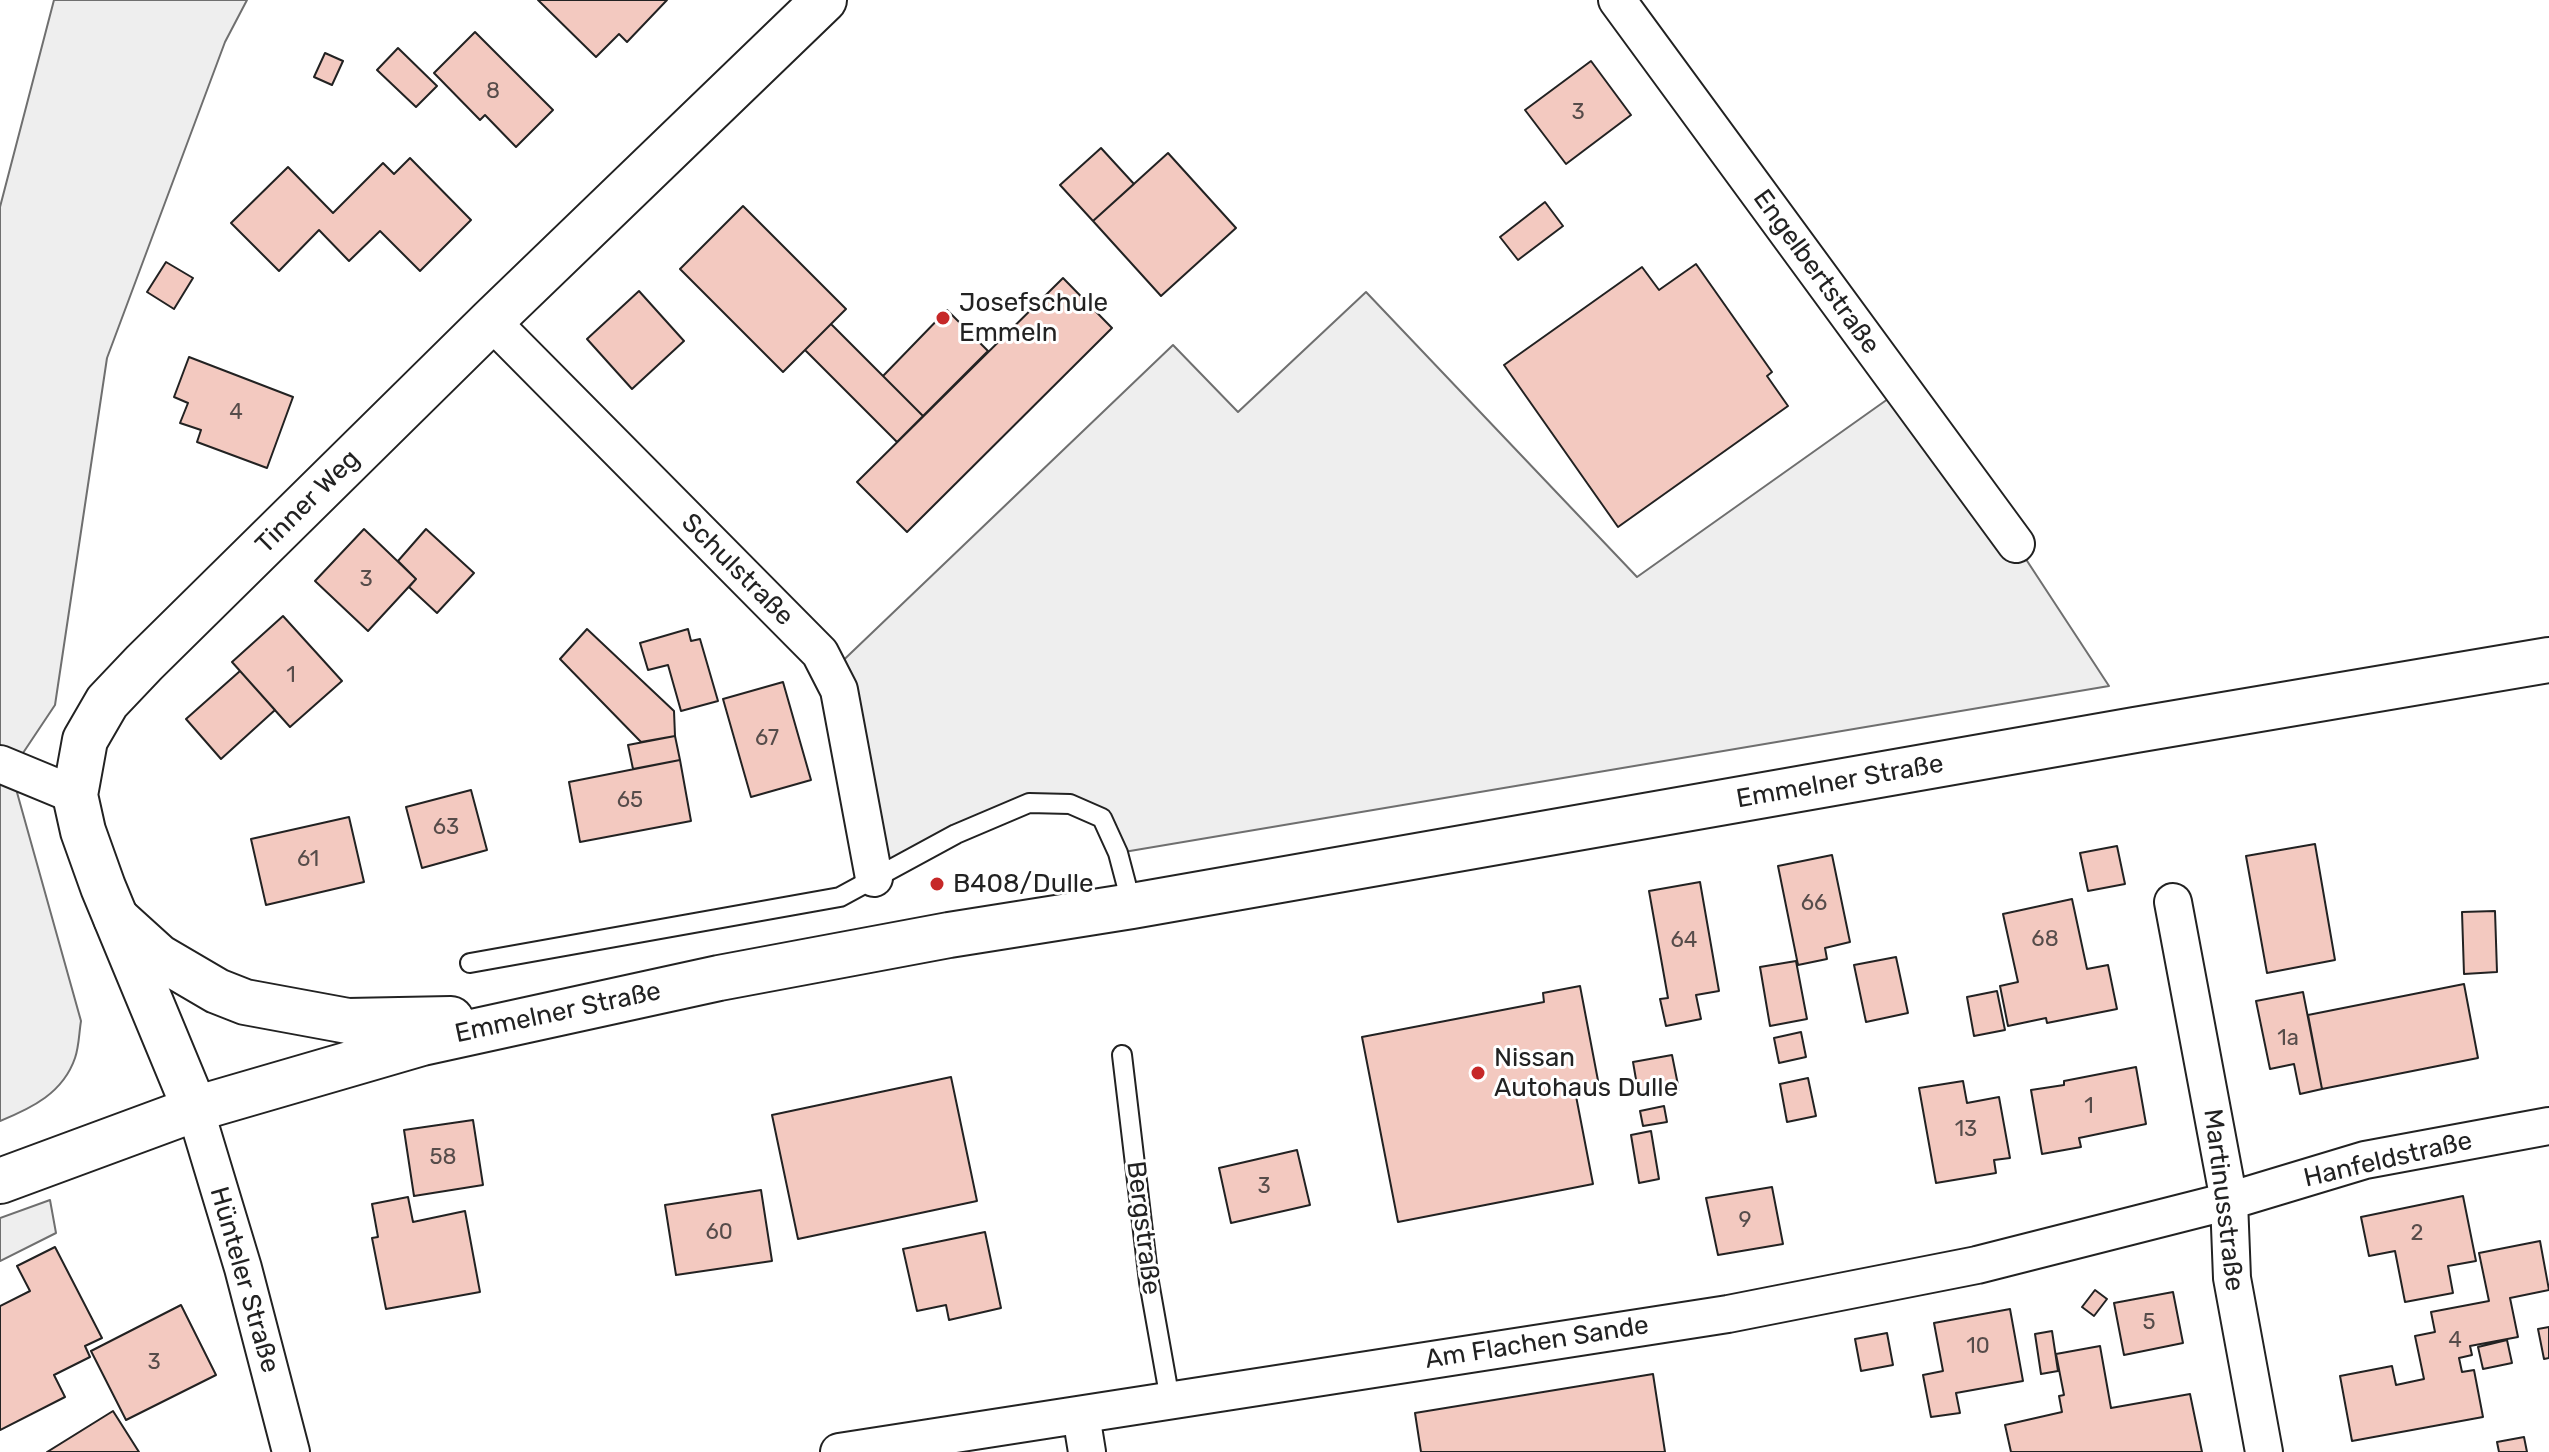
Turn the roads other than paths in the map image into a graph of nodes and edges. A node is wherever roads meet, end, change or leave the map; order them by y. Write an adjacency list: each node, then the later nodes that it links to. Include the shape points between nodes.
1 (824, 0): 3 (main road, Tinner Weg)
2 (1617, 0): 4 (street, Engelbertstraße)
3 (491, 321): 7 (main road, Tinner Weg, via 107,702 85,740); 8 (street, Schulstraße, via 820,653 839,690)
4 (2016, 544)
5 (2549, 660): 10 (main road, Emmelner Straße)
6 (4, 774): 7 (street)
7 (75, 795): 11 (main road, Tinner Weg)
8 (874, 878): 10 (lane, via 1029,803 1070,804 1102,818); 12 (lane, via 840,897)
9 (2173, 902): 18 (street, Martinusstraße)
10 (1132, 906): 13 (main road, Emmelner Straße, via 719,978)
11 (116, 918): 13 (main road, via 159,957 245,1002 348,1021); 15 (main road, Tinner Weg)
12 (470, 963)
13 (537, 1017): 15 (main road, Emmelner Straße, via 422,1043)
14 (1122, 1055): 19 (lane, Bergstraße, via 1149,1282)
15 (195, 1109): 17 (main road, Emmelner Straße); 21 (street, Hünteler Straße)
16 (2549, 1126): 18 (street, Hanfeldstraße, via 2365,1160)
17 (0, 1181)
18 (2229, 1201): 19 (street, Am Flachen Sande, via 1977,1265 1728,1314); 24 (street, Martinusstraße, via 2232,1278)
19 (1170, 1400): 20 (street, Am Flachen Sande)
20 (1081, 1415): 22 (street, Am Flachen Sande); 23 (street)
21 (291, 1452)
22 (839, 1452)
23 (1087, 1452)
24 (2264, 1452)

